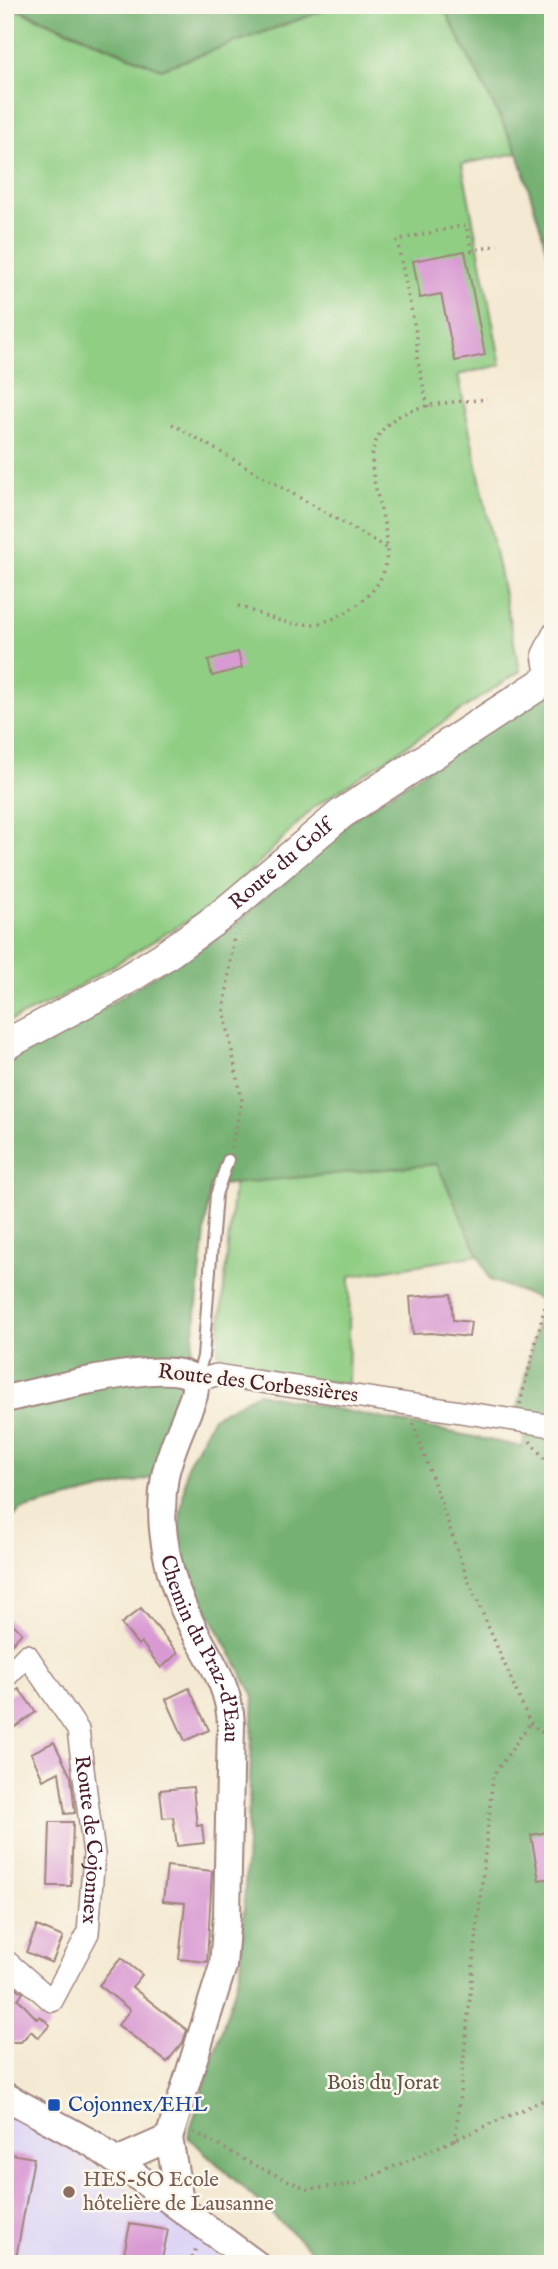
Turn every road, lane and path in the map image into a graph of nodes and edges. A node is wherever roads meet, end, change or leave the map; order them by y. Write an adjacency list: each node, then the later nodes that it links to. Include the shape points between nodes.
1 (498, 245): 3 (path, via 472,251 466,225 397,240)
2 (487, 399): 3 (path)
3 (428, 407): 5 (path, via 395,418 373,447 372,469)
4 (172, 424): 5 (path)
5 (387, 548): 6 (path, via 383,570 368,595 328,621 287,623)
6 (238, 606)
7 (553, 634): 8 (street, via 543,654)
8 (550, 677): 9 (main road, Route du Golf, via 341,814)
9 (241, 899): 10 (main road, Route du Golf, via 163,957); 11 (path, via 225,1011 242,1101)
10 (5, 1045)
11 (228, 1160): 13 (lane, Chemin du Praz-d'Eau, via 216,1195 203,1357)
12 (553, 1267): 16 (path)
13 (196, 1381): 14 (street, Route des Corbessières, via 178,1371 122,1374); 15 (street, Route des Corbessières, via 216,1375); 25 (street, Chemin du Praz-d'Eau, via 166,1474 164,1527 178,1600 222,1680 230,1708 227,1915 223,1966)
14 (5, 1399)
15 (406, 1403): 16 (street, Route des Corbessières); 20 (path, via 466,1576)
16 (515, 1421): 17 (street, Route des Corbessières); 18 (path)
17 (553, 1426)
18 (553, 1469)
19 (5, 1678): 22 (street, Route de Cojonnex, via 27,1655 78,1730 94,1854 88,1933 52,2001)
20 (530, 1723): 21 (path); 26 (path, via 493,1776)
21 (553, 1741)
22 (5, 1960)
23 (5, 2096): 27 (street)
24 (553, 2096): 26 (path)
25 (171, 2129): 26 (path, via 307,2189 355,2184); 27 (street); 28 (street, Chemin du Praz-d'Eau)
26 (455, 2141)
27 (117, 2161): 28 (street)
28 (181, 2207): 31 (street)
29 (199, 2241): 30 (path)
30 (189, 2264)
31 (257, 2264)

